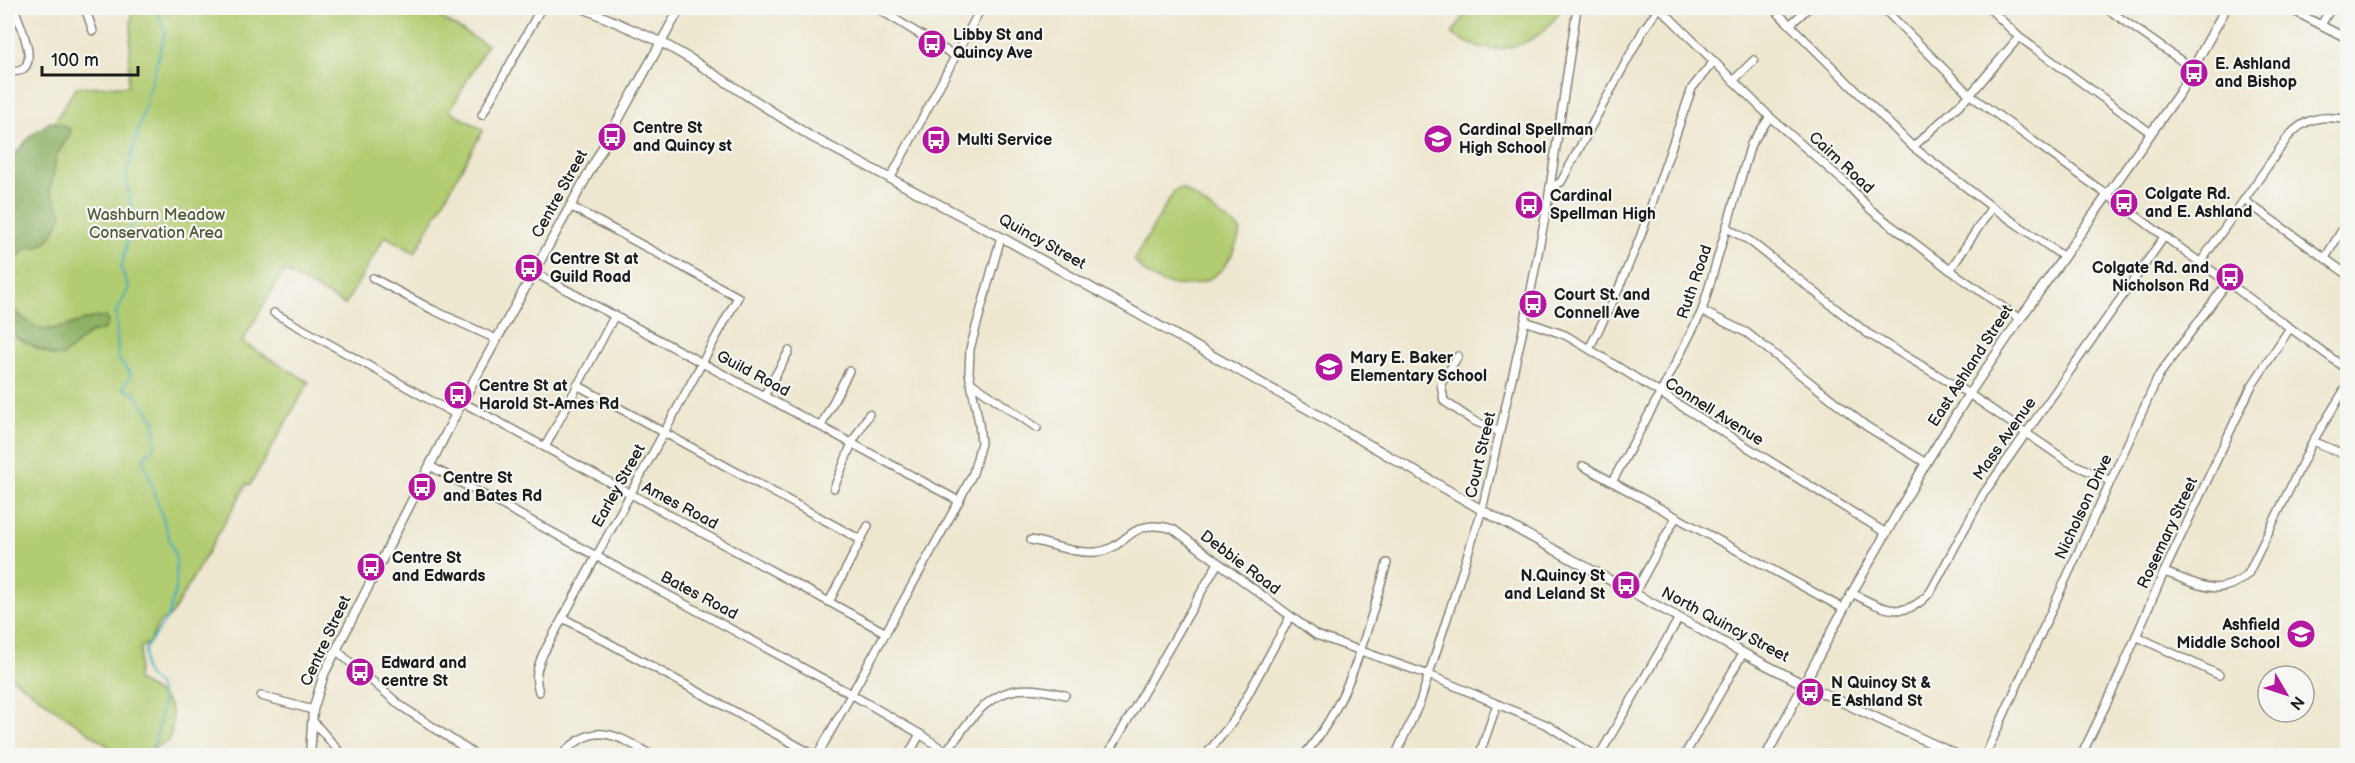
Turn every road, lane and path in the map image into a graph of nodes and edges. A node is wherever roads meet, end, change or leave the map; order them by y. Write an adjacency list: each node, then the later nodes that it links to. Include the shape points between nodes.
1 (14, 8): 28 (street, via 27,46 28,63 16,72)
2 (85, 8): 20 (street)
3 (541, 8): 31 (street)
4 (583, 8): 23 (main road, Quincy Street)
5 (680, 8): 23 (main road, Centre Street)
6 (877, 8): 24 (street)
7 (981, 8): 24 (street)
8 (1577, 8): 37 (street, Court Street)
9 (1659, 8): 26 (street, Cairn Road); 37 (street, via 1561,182)
10 (1773, 8): 18 (street)
11 (1808, 8): 18 (street)
12 (1883, 8): 30 (street)
13 (1989, 8): 21 (street)
14 (2106, 8): 27 (street)
15 (2226, 8): 27 (main road, East Ashland Street)
16 (2288, 8): 19 (street)
17 (2331, 8): 19 (street)
18 (1791, 24): 35 (street)
19 (2322, 25): 22 (street)
20 (93, 31)
21 (2019, 37): 30 (street); 34 (street)
22 (2348, 39)
23 (661, 42): 36 (main road, Quincy Street, via 810,136); 40 (main road, Centre Street)
24 (955, 56): 36 (street)
25 (1754, 60): 29 (street)
26 (1713, 61): 29 (street, Cairn Road); 61 (street, via 1692,88 1641,235)
27 (2193, 69): 34 (main road, East Ashland Street)
28 (8, 71)
29 (1733, 81): 32 (street, Cairn Road)
30 (1970, 94): 35 (street); 38 (street)
31 (482, 116)
32 (1770, 117): 43 (street, Ruth Road, via 1751,144); 49 (street, Cairn Road, via 1871,210)
33 (2348, 120): 39 (street, via 2318,118 2298,126)
34 (2151, 133): 38 (main road, East Ashland Street)
35 (1913, 147): 41 (street)
36 (890, 179): 44 (main road, Quincy Street)
37 (1550, 188): 58 (street, Court Street)
38 (2106, 195): 45 (street); 46 (main road, East Ashland Street)
39 (2244, 200): 47 (street); 48 (street)
40 (570, 206): 50 (main road, Centre Street); 64 (street, Earley Street, via 738,297)
41 (1992, 207): 46 (street); 49 (street)
42 (2348, 220): 47 (street)
43 (1727, 228): 54 (street, Ruth Road); 71 (street, via 1750,241 1867,333)
44 (1001, 237): 67 (street, via 971,342); 93 (main road, Quincy Street)
45 (2164, 237): 48 (street); 80 (street, Mass Avenue)
46 (2064, 257): 57 (main road, East Ashland Street)
47 (2325, 258): 51 (street)
48 (2200, 263): 53 (street)
49 (1950, 270): 57 (street, Cairn Road)
50 (533, 272): 56 (street, Guild Road); 60 (main road, Centre Street)
51 (2348, 275)
52 (373, 278): 60 (street)
53 (2227, 283): 59 (street); 88 (street, Nicholson Drive, via 2160,375)
54 (1702, 311): 70 (street, Ruth Road); 85 (street, via 1747,333 1866,426)
55 (274, 313): 74 (street)
56 (615, 315): 64 (street, Guild Road); 69 (street)
57 (2020, 319): 71 (main road, East Ashland Street)
58 (1525, 321): 61 (street, Connell Avenue, via 1565,335); 79 (street, Court Street)
59 (2290, 328): 65 (street); 102 (street, Rosemary Street, via 2252,387)
60 (496, 339): 73 (main road, Centre Street)
61 (1589, 349): 70 (street, Connell Avenue)
62 (789, 351): 72 (street)
63 (1458, 356): 79 (street, via 1441,384 1444,401 1472,420)
64 (704, 363): 72 (street, Guild Road); 78 (street, Earley Street)
65 (2348, 370)
66 (849, 371): 76 (street)
67 (970, 382): 77 (street); 92 (street, via 981,443 973,473)
68 (2348, 384): 81 (street)
69 (577, 385): 78 (street); 83 (street)
70 (1660, 394): 89 (street, Ruth Road); 96 (street, Connell Avenue)
71 (1969, 394): 80 (street); 85 (main road, East Ashland Street)
72 (764, 396): 76 (street, Guild Road)
73 (462, 402): 74 (main road, Centre Street); 83 (street, Ames Road)
74 (455, 414): 86 (main road, Centre Street)
75 (869, 414): 82 (street)
76 (821, 426): 82 (street, Guild Road)
77 (1037, 428)
78 (665, 432): 91 (street, Earley Street); 97 (street)
79 (1500, 432): 93 (street, Court Street)
80 (2025, 433): 88 (street); 103 (street, Mass Avenue, via 1984,493 1925,599 1907,609 1895,610 1876,606)
81 (2313, 441): 84 (street); 102 (street, via 2248,574 2236,584 2214,589)
82 (852, 443): 90 (street); 92 (street, Guild Road)
83 (545, 447): 91 (street, Ames Road)
84 (2348, 456)
85 (1926, 463): 96 (main road, East Ashland Street)
86 (430, 466): 99 (street, Bates Road); 112 (main road, Centre Street)
87 (1583, 466): 89 (street)
88 (2110, 481): 143 (street, Nicholson Drive)
89 (1612, 482): 94 (street)
90 (834, 488)
91 (630, 494): 99 (street, Earley Street); 105 (street, Ames Road)
92 (959, 501): 110 (street)
93 (1482, 510): 104 (main road, North Quincy Street); 115 (street, Court Street)
94 (1676, 517): 104 (street); 106 (street)
95 (868, 526): 97 (street)
96 (1886, 533): 103 (main road, East Ashland Street)
97 (861, 540): 105 (street)
98 (1031, 540): 100 (street, Debbie Road, via 1098,552 1142,527 1158,525 1173,530)
99 (596, 556): 108 (street, Earley Street); 119 (street, Bates Road)
100 (1218, 563): 107 (street, Debbie Road); 134 (street)
101 (1387, 563): 113 (street)
102 (2164, 572): 111 (street, Rosemary Street)
103 (1852, 593): 106 (main road, East Ashland Street)
104 (1634, 594): 109 (main road, North Quincy Street)
105 (829, 602): 110 (street, Ames Road)
106 (1844, 609): 117 (main road, East Ashland Street)
107 (1290, 616): 113 (street, Debbie Road, via 1316,635); 135 (street, via 1234,720)
108 (563, 618): 118 (street, Earley Street, via 536,672); 132 (street)
109 (1679, 618): 114 (main road, North Quincy Street); 139 (street)
110 (886, 633): 119 (street)
111 (2136, 636): 116 (street); 144 (street, Rosemary Street)
112 (336, 650): 123 (main road, Centre Street); 129 (street, via 401,706)
113 (1360, 652): 115 (street, Debbie Road); 136 (street, via 1350,682)
114 (1743, 653): 117 (main road, North Quincy Street); 140 (street)
115 (1429, 675): 122 (street, Debbie Road); 137 (street, Court Street)
116 (2218, 675)
117 (1803, 684): 141 (main road, East Ashland Street); 142 (main road, North Quincy Street)
118 (539, 692)
119 (851, 694): 125 (street, Bates Road); 132 (street)
120 (1065, 695): 126 (street, via 1025,687 997,696 978,711)
121 (261, 696): 123 (street)
122 (1497, 704): 138 (street); 139 (street, Debbie Road, via 1547,725)
123 (313, 710): 124 (main road, Centre Street)
124 (313, 721): 127 (main road, Centre Street); 128 (street)
125 (920, 734): 126 (street, Bates Road); 133 (street)
126 (949, 753)
127 (310, 756)
128 (343, 756)
129 (477, 756)
130 (561, 756): 131 (street, via 582,737 597,733 615,735)
131 (653, 756)
132 (817, 756)
133 (908, 756)
134 (1107, 756)
135 (1205, 756)
136 (1303, 756)
137 (1395, 756)
138 (1479, 756)
139 (1598, 756)
140 (1684, 756)
141 (1766, 756)
142 (1959, 756)
143 (1985, 756)
144 (2081, 756)

